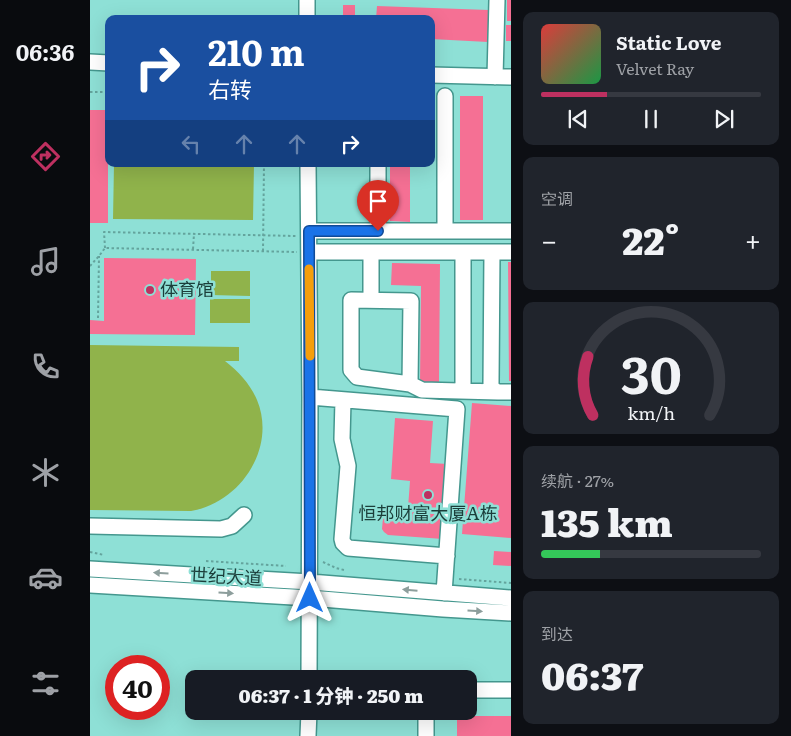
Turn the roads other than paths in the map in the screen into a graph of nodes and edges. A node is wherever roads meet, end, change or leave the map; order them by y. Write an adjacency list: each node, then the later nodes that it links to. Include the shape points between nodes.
1 (307, 0): 3 (street)
2 (497, 0): 9 (street)
3 (307, 15)
4 (90, 62): 5 (street)
5 (105, 63)
6 (90, 71): 7 (street)
7 (105, 72)
8 (435, 75): 9 (street)
9 (495, 77): 10 (street)
10 (511, 78)
11 (445, 96): 15 (street)
12 (308, 167): 17 (street)
13 (378, 167): 14 (street)
14 (378, 231): 15 (street); 17 (street)
15 (445, 231): 16 (street)
16 (511, 231)
17 (309, 233): 18 (street)
18 (309, 252): 19 (street); 27 (street)
19 (372, 252): 20 (street); 23 (street)
20 (463, 252): 21 (street); 25 (street)
21 (492, 252): 22 (street); 26 (street, via 491,384 492,389)
22 (511, 252)
23 (371, 300): 24 (street, via 411,301); 24 (street, via 350,300 351,370 357,377)
24 (410, 384): 25 (street, via 422,390)
25 (463, 391): 26 (street)
26 (504, 392)
27 (310, 397): 28 (street); 33 (street)
28 (343, 400): 31 (street, via 342,439 348,466 342,543 348,548); 31 (street, via 457,409)
29 (244, 515): 30 (street, via 232,526 221,528)
30 (90, 526)
31 (447, 556): 35 (street)
32 (90, 569): 33 (street, 世纪大道, one-way to 32)
33 (310, 582): 35 (street, 世纪大道, one-way to 33); 36 (street)
34 (90, 585): 36 (street, 世纪大道, one-way to 36)
35 (444, 593): 37 (street, 世纪大道)
36 (310, 598): 38 (street, 世纪大道, one-way to 38); 39 (street)
37 (511, 598)
38 (511, 612)
39 (309, 670)
40 (477, 690): 41 (street)
41 (511, 690)
42 (309, 720): 44 (street)
43 (426, 720): 45 (street)
44 (308, 736)
45 (426, 736)

